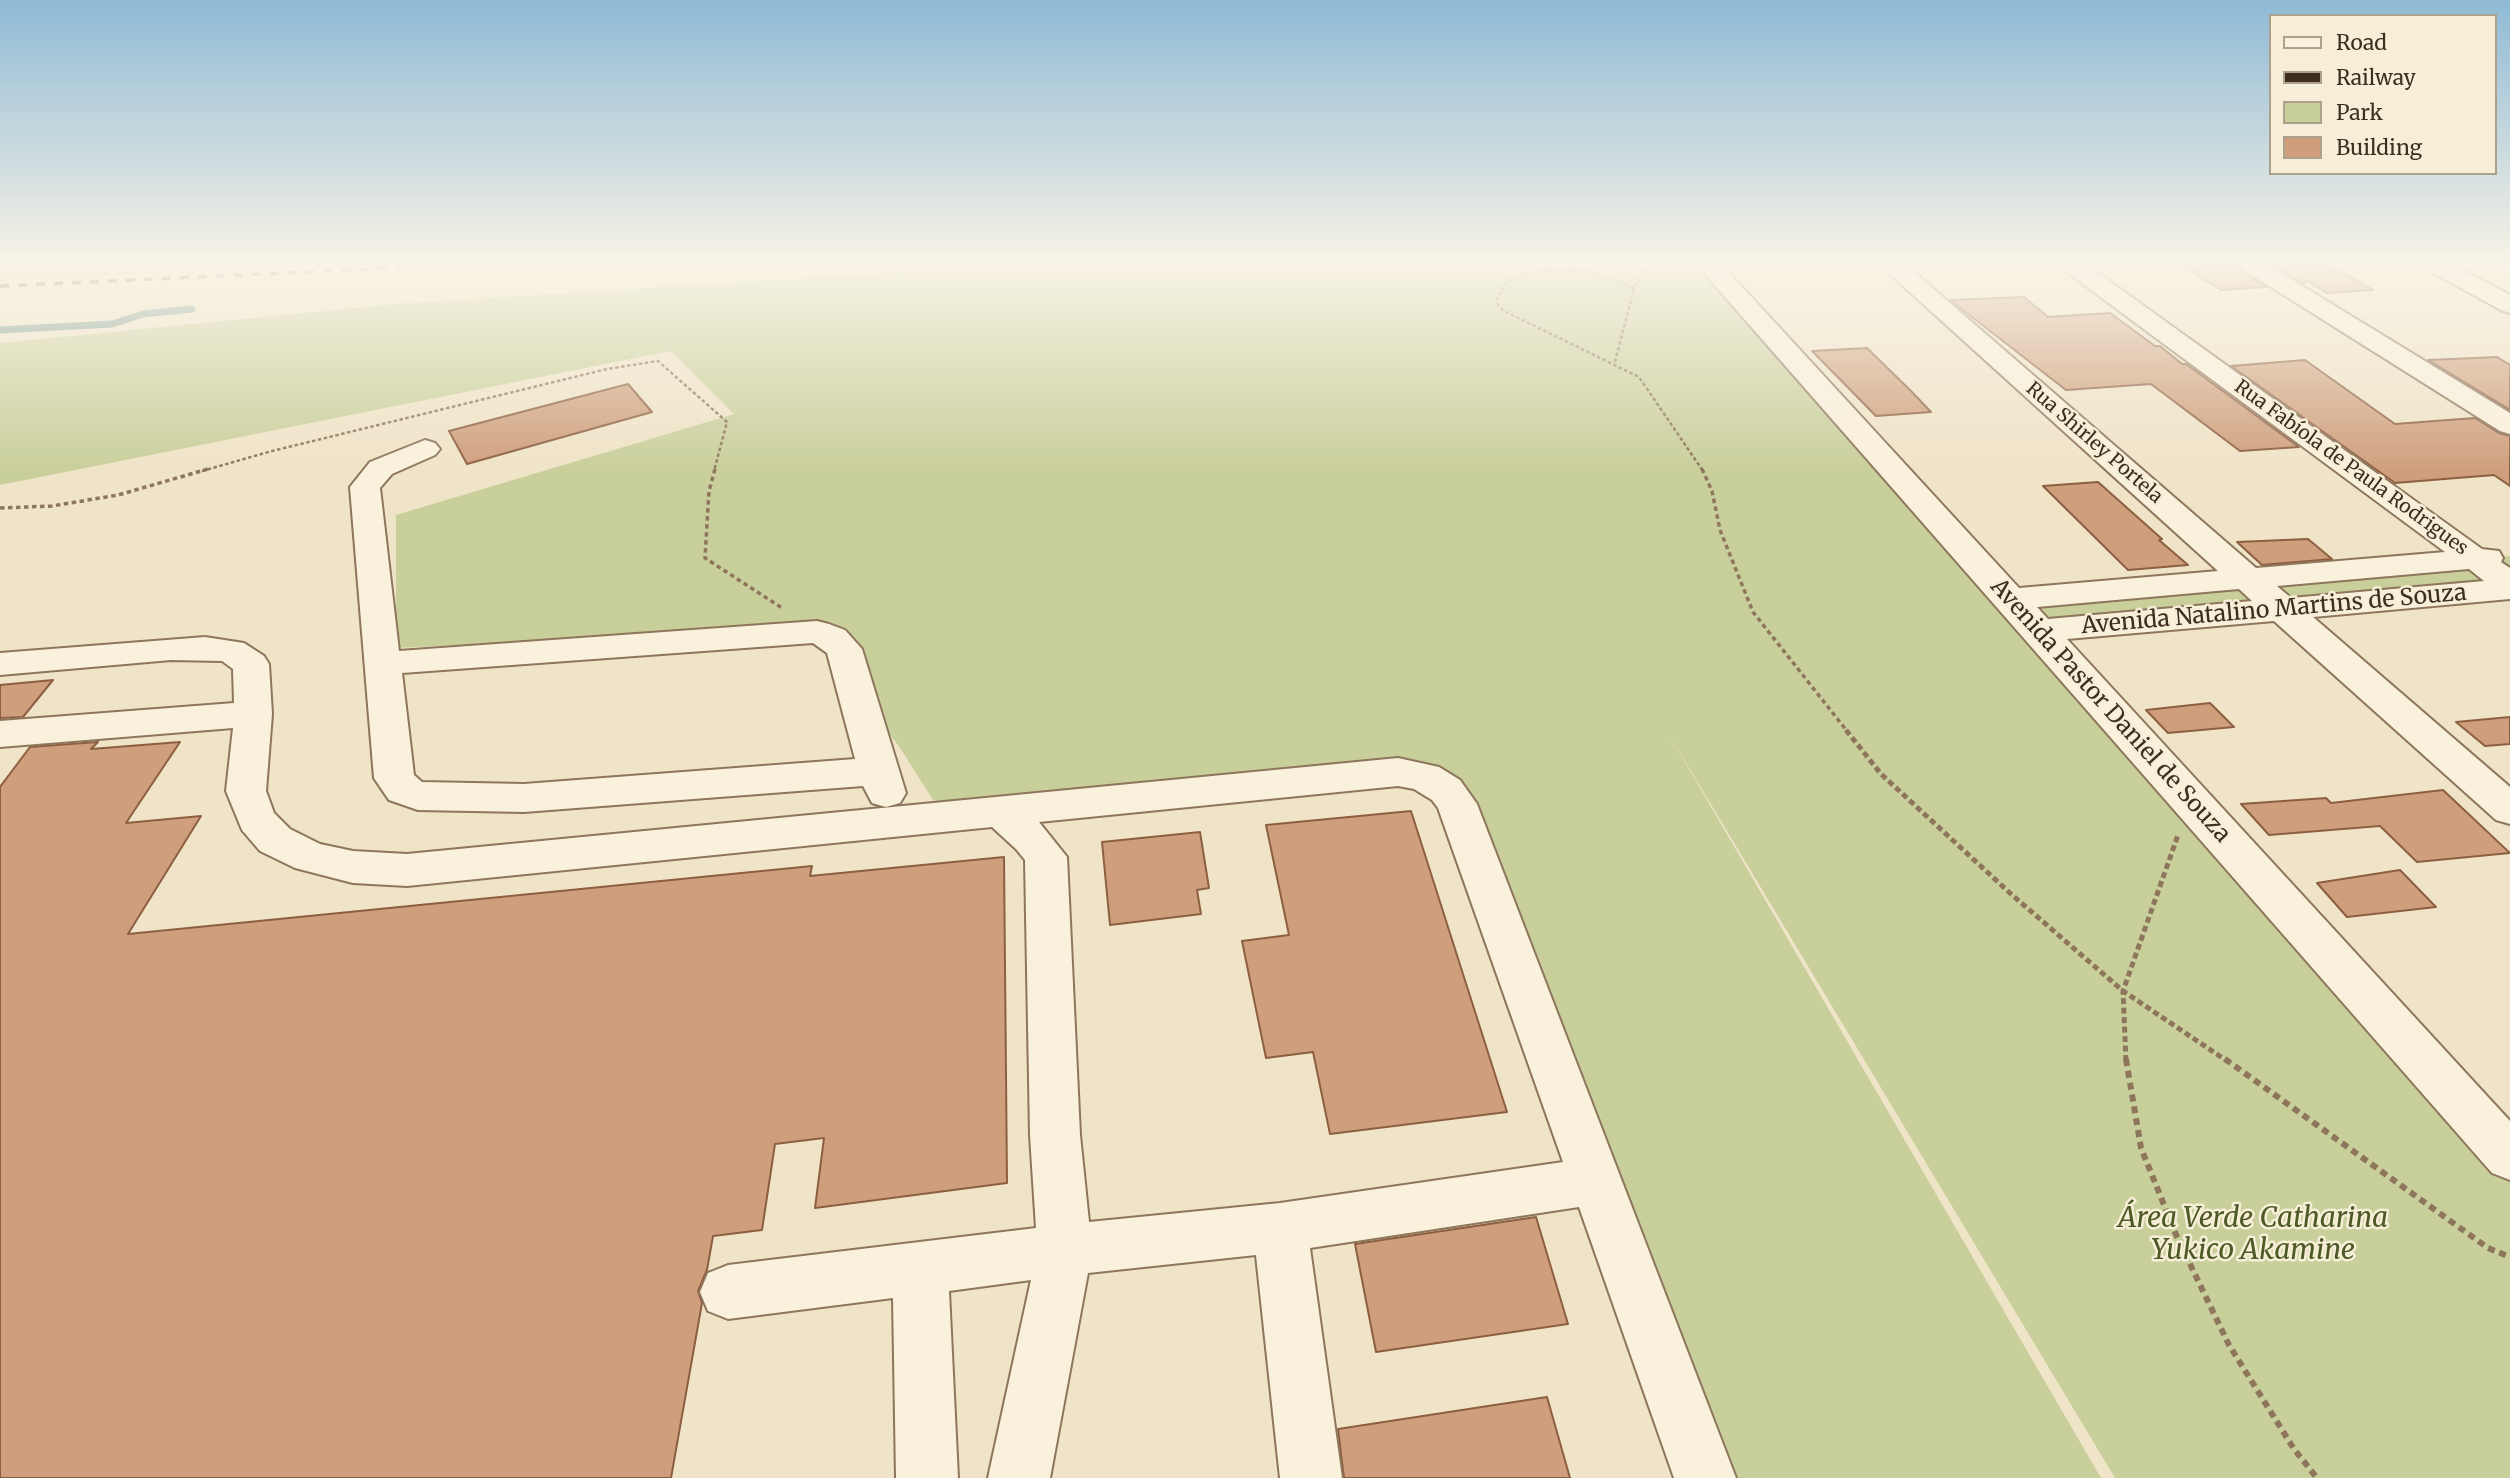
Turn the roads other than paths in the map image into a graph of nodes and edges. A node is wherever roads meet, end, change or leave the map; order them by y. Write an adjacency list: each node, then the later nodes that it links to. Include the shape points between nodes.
1 (1771, 334): 9 (street, Avenida Pastor Daniel de Souza)
2 (1970, 334): 8 (street, Rua Shirley Portela)
3 (2168, 334): 7 (street, Rua Fabíola de Paula Rodrigues)
4 (2363, 334): 5 (street)
5 (2510, 425)
6 (425, 449): 11 (street, via 382,468 365,486)
7 (2500, 572): 8 (street, Avenida Natalino Martins de Souza); 8 (street, Avenida Natalino Martins de Souza)
8 (2265, 593): 9 (street, Avenida Natalino Martins de Souza); 10 (street, Avenida Natalino Martins de Souza); 16 (street, Rua Shirley Portela)
9 (2010, 598): 10 (street, Avenida Pastor Daniel de Souza)
10 (2039, 631): 19 (street, Avenida Pastor Daniel de Souza)
11 (384, 663): 15 (street, via 762,651 817,632 844,649); 15 (street, via 394,778 403,790 418,796 524,798)
12 (0, 664): 13 (street, via 171,649 231,651 251,664)
13 (253, 714): 14 (street); 18 (street, via 246,792 257,820 275,840 310,857 353,867 407,870)
14 (0, 734)
15 (877, 771): 18 (street)
16 (2510, 810)
17 (1001, 812): 18 (street); 20 (street, via 1398,772 1436,783 1457,804); 22 (street, via 1046,857 1055,1135)
18 (898, 823)
19 (2510, 1157)
20 (1597, 1181): 21 (street); 28 (street)
21 (1280, 1228): 22 (street); 27 (street)
22 (1065, 1250): 23 (street); 26 (street)
23 (920, 1268): 24 (street); 25 (street)
24 (728, 1292)
25 (927, 1478)
26 (1019, 1478)
27 (1311, 1478)
28 (1705, 1478)

